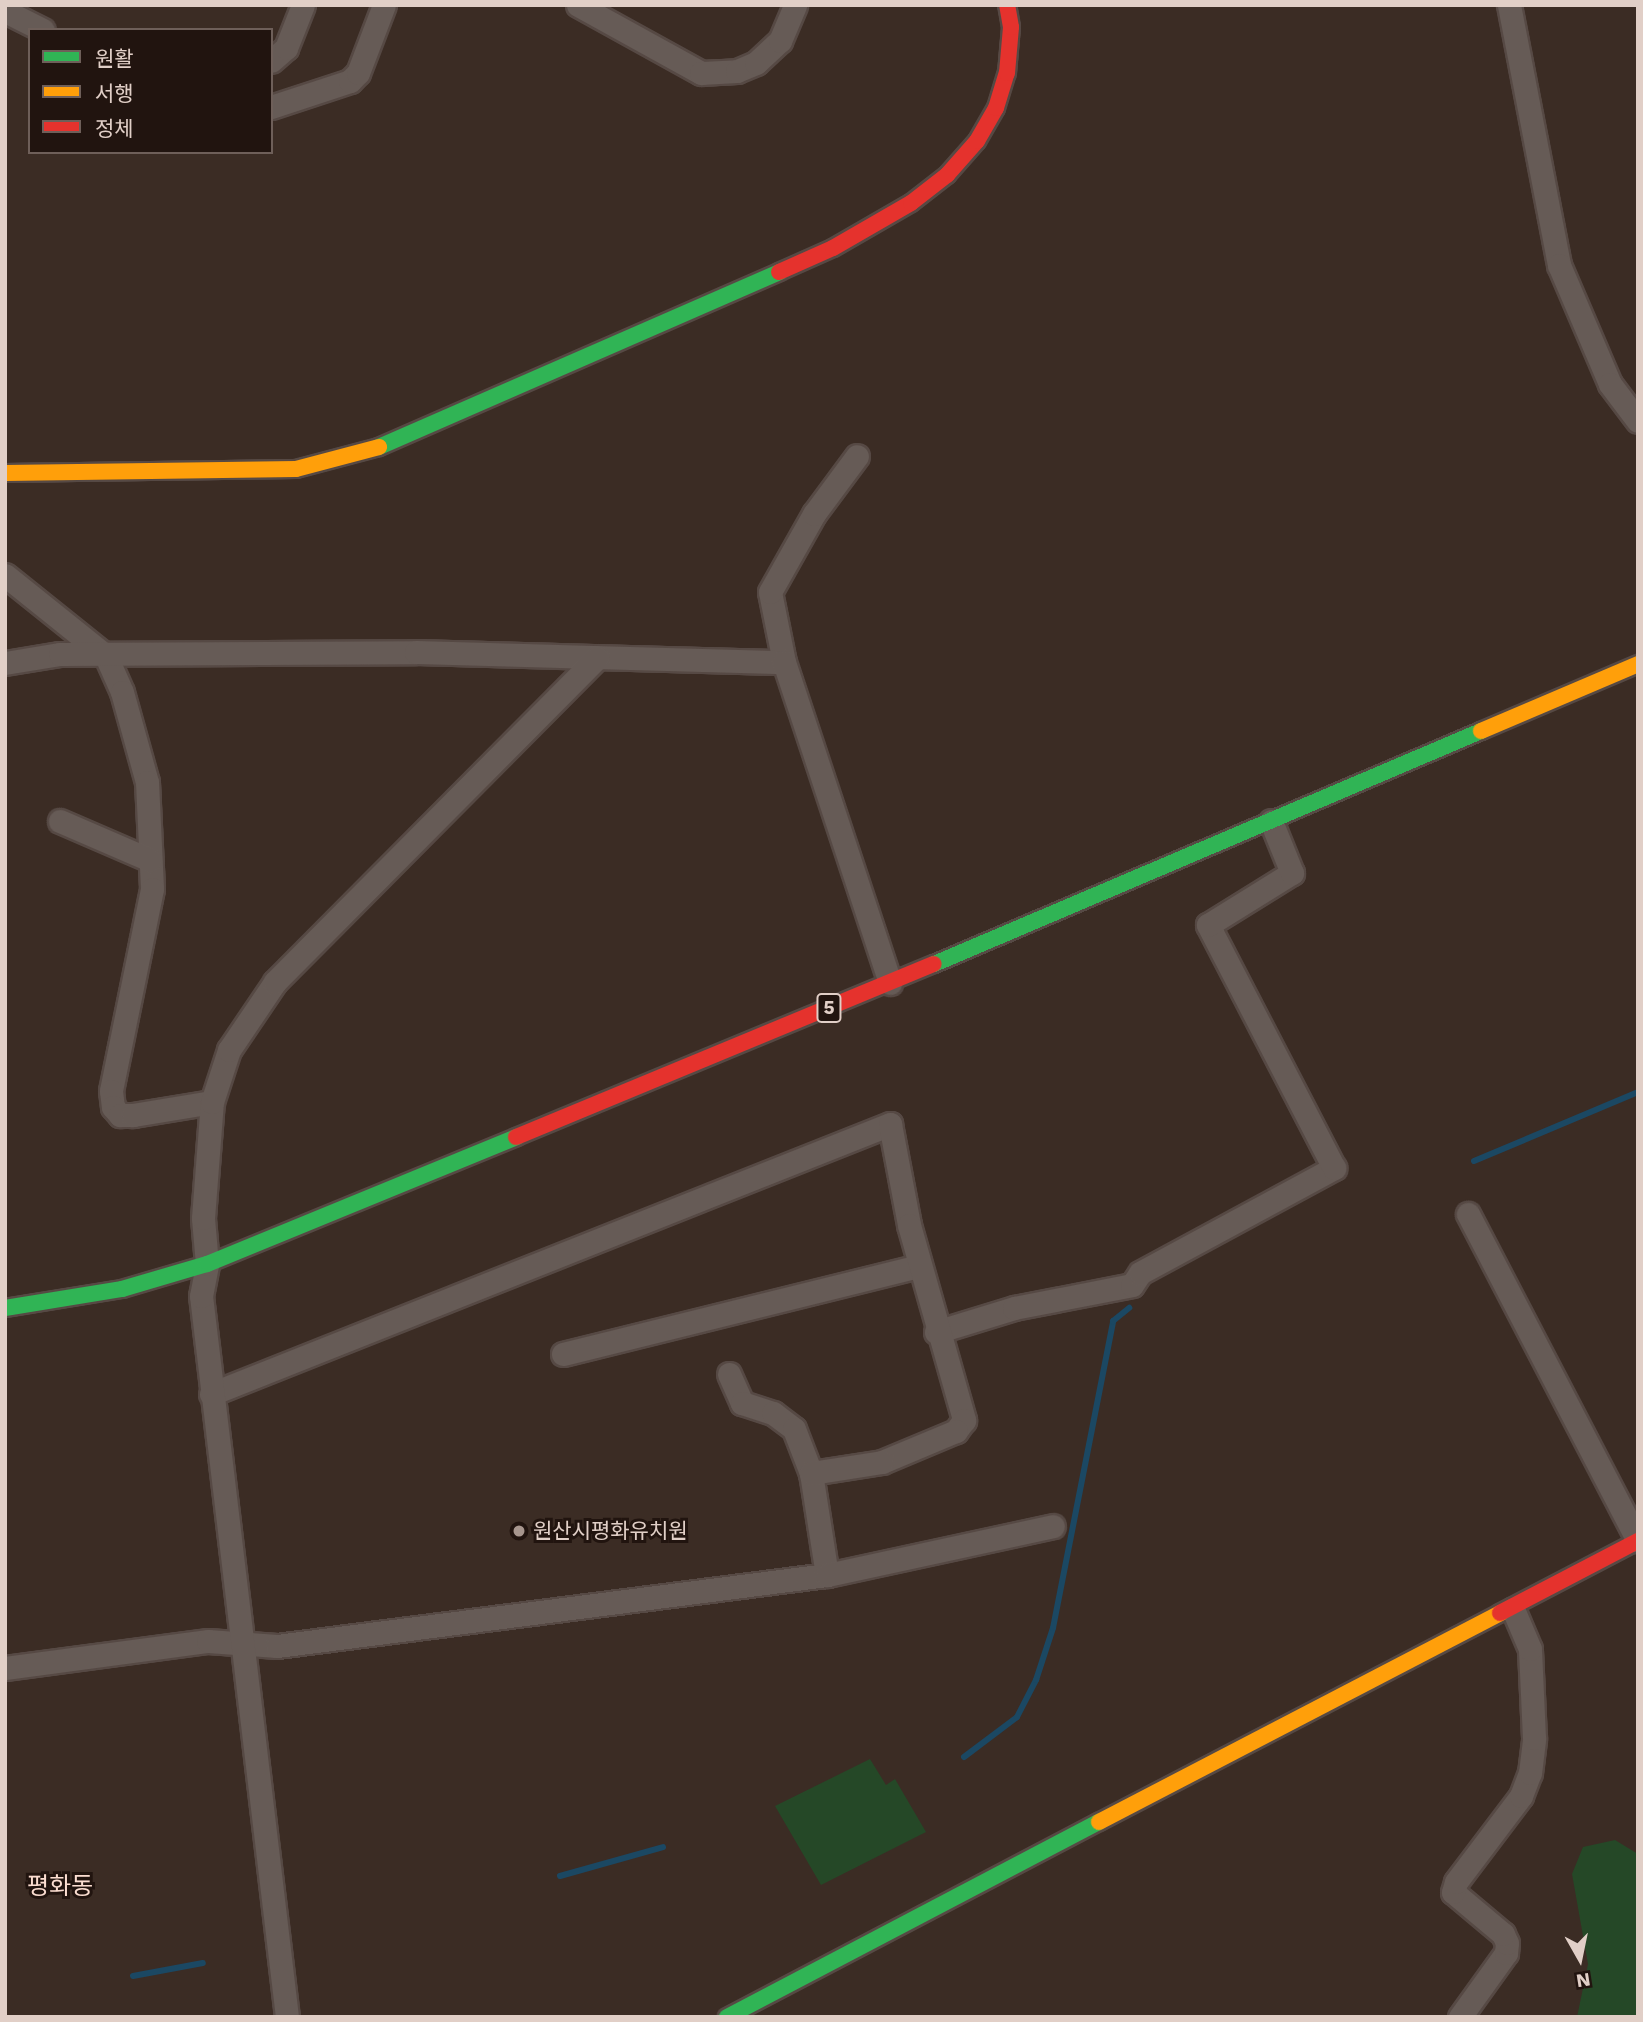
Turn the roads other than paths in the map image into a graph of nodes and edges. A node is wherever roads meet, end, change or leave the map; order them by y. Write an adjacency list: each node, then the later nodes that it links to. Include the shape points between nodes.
1 (303, 5): 9 (street, via 286,48)
2 (384, 5): 10 (street, via 358,73 350,81)
3 (578, 5): 4 (street, via 701,73 737,71 756,63 780,40)
4 (795, 5)
5 (1006, 5): 13 (main road, via 1011,27 1007,73 996,108 977,141 947,175 911,203 833,248 402,439 347,459 296,470)
6 (1509, 5): 11 (street, via 1559,265 1611,384)
7 (5, 11): 8 (street)
8 (39, 28)
9 (273, 59)
10 (273, 106)
11 (1638, 421)
12 (857, 456): 17 (street, via 814,514 769,592)
13 (5, 473)
14 (5, 575): 15 (street)
15 (106, 656): 16 (street, via 416,652); 18 (street, via 60,654); 22 (street, via 122,692 147,782)
16 (597, 658): 17 (street); 24 (street, via 275,982 229,1050)
17 (784, 662): 23 (street)
18 (5, 663)
19 (1638, 664): 21 (main road, 5)
20 (60, 821): 22 (street)
21 (1271, 821): 23 (main road, 5); 29 (street, via 1292,873 1208,925 1334,1168 1140,1273 1132,1284 1014,1308)
22 (150, 860): 24 (street, via 146,932 116,1067 113,1107 120,1115 133,1115)
23 (890, 983): 26 (main road, 5)
24 (212, 1102): 26 (street, via 203,1218)
25 (1468, 1214): 35 (street)
26 (207, 1264): 28 (main road, 5, via 122,1289); 32 (street, via 201,1296)
27 (919, 1266): 29 (street); 30 (street); 32 (street, via 890,1124)
28 (5, 1308)
29 (936, 1332): 33 (street, via 964,1420 956,1431 883,1462)
30 (563, 1354)
31 (729, 1374): 33 (street, via 742,1403 773,1413 794,1429)
32 (211, 1394): 38 (street)
33 (811, 1473): 36 (street)
34 (1053, 1526): 36 (street)
35 (1638, 1541): 37 (main road)
36 (827, 1575): 38 (street, via 277,1646)
37 (1513, 1609): 41 (main road); 42 (street, via 1530,1649 1534,1738 1530,1773 1521,1796 1453,1892 1503,1934 1507,1943 1506,1953)
38 (239, 1643): 39 (street, via 208,1641); 40 (street)
39 (5, 1668)
40 (287, 2017)
41 (727, 2017)
42 (1460, 2017)

